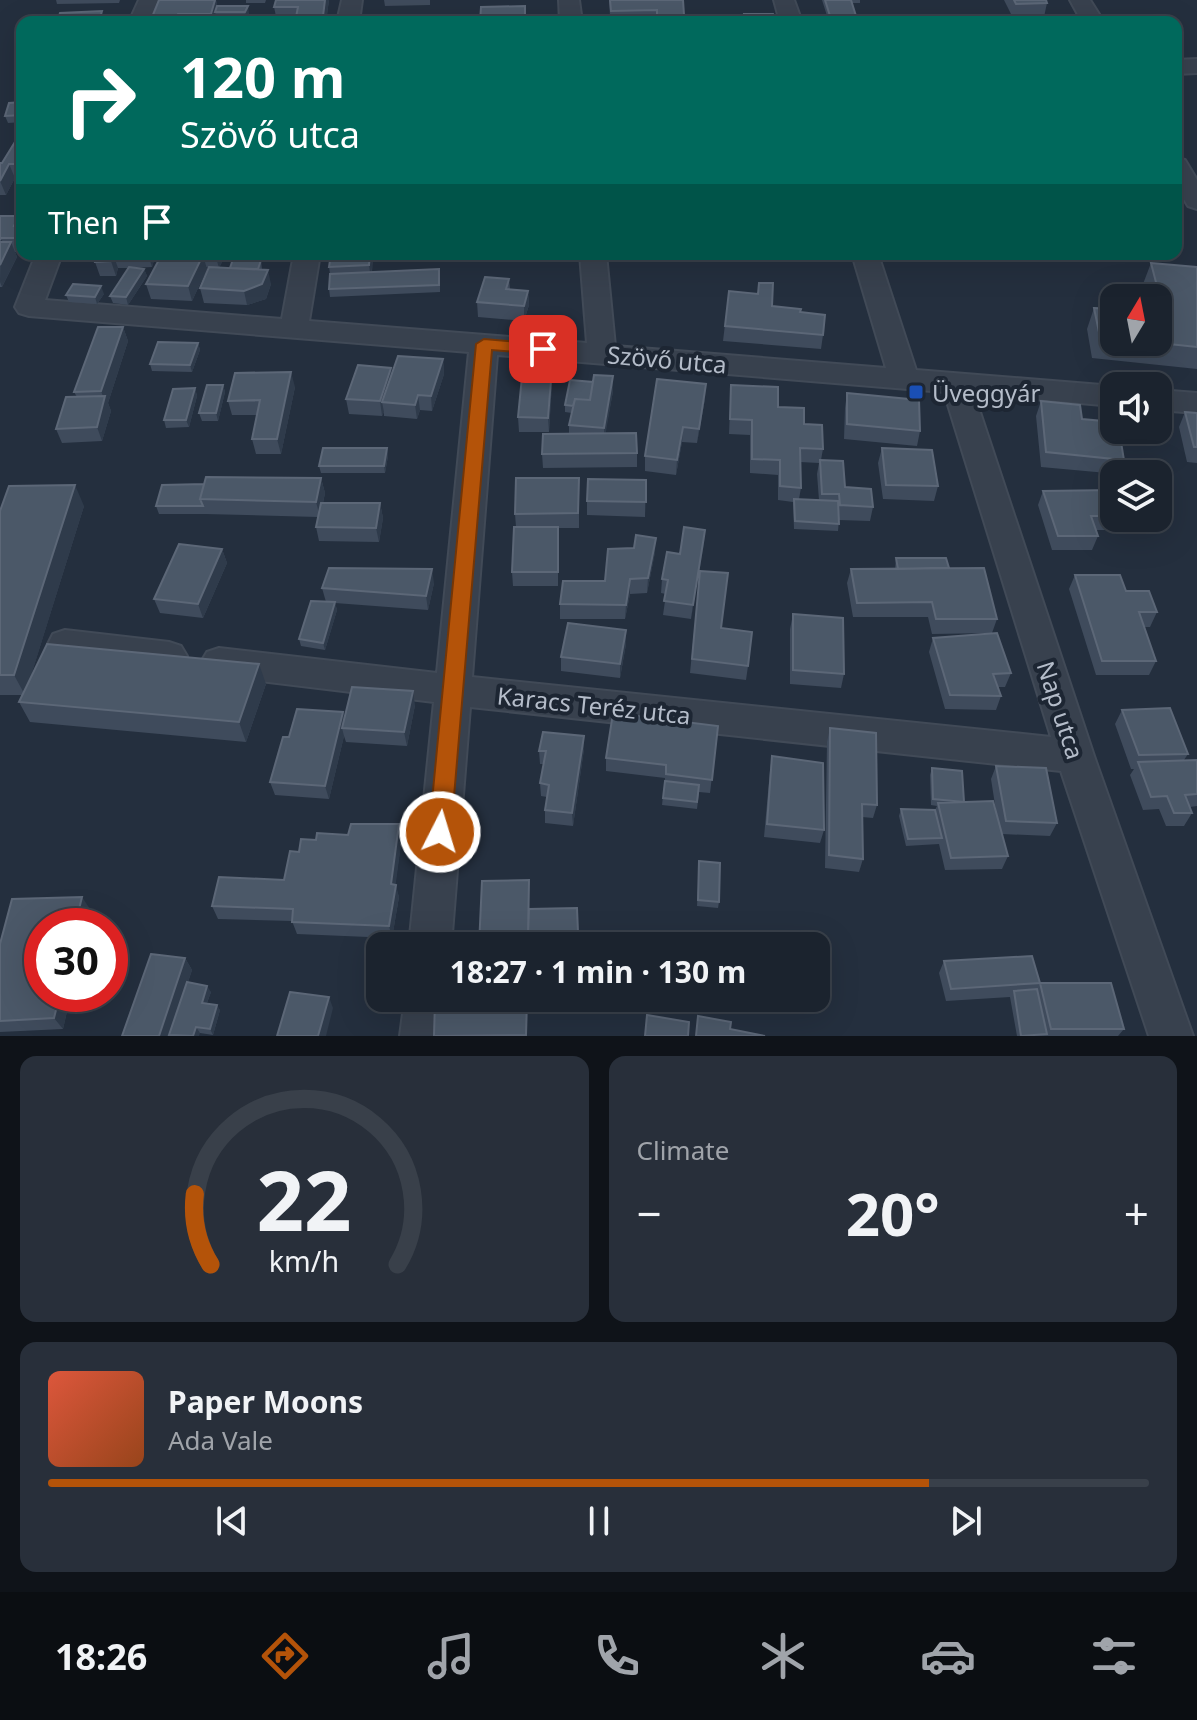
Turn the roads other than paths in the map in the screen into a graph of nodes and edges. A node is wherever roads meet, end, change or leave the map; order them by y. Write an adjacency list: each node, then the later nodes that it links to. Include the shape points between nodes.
1 (1182, 175): 2 (street)
2 (1197, 201)
3 (47, 260): 7 (street, Szövő utca, via 29,307)
4 (306, 260): 7 (street)
5 (594, 260): 9 (street)
6 (867, 260): 10 (street)
7 (294, 328): 8 (street, Szövő utca)
8 (484, 344): 9 (street, Szövő utca); 16 (street)
9 (602, 354): 10 (street, Szövő utca)
10 (904, 379): 11 (street, Szövő utca)
11 (956, 383): 12 (street, Szövő utca); 17 (street, Nap utca)
12 (1100, 395)
13 (1172, 401): 14 (street)
14 (1197, 403)
15 (65, 644): 16 (street, Karacs Teréz utca)
16 (453, 690): 17 (street, Karacs Teréz utca); 18 (street)
17 (1075, 756): 21 (street, Nap utca)
18 (431, 932)
19 (425, 1012): 20 (street)
20 (422, 1036)
21 (1171, 1036)

